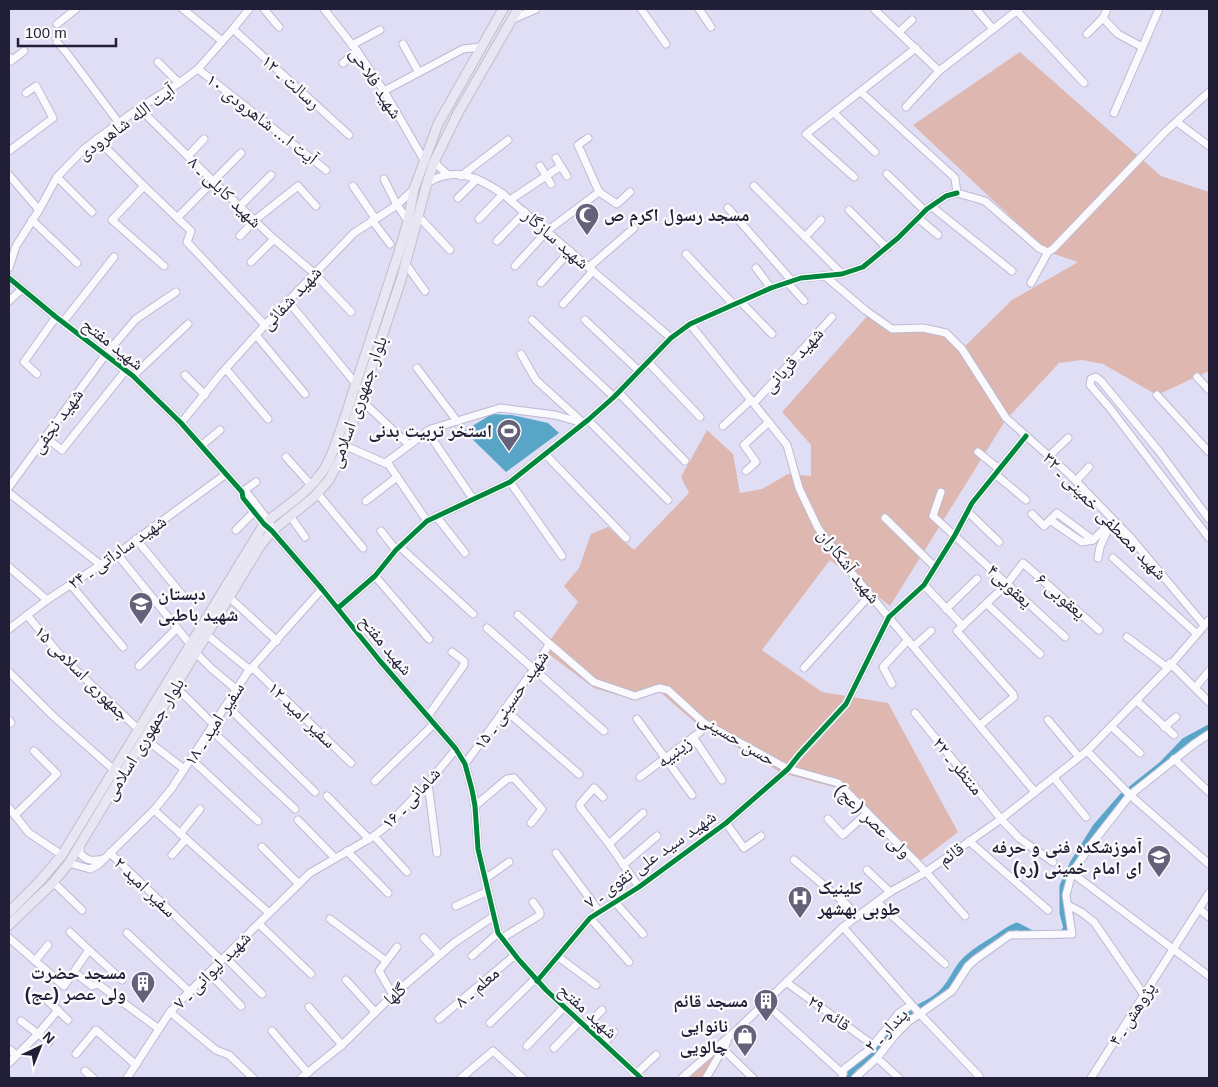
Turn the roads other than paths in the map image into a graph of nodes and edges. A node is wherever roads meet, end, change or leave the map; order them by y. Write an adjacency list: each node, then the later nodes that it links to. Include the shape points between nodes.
1 (76, 9): 19 (street)
2 (183, 9): 27 (street)
3 (249, 9): 22 (street, آیت الله شاهرودی)
4 (264, 9): 20 (street)
5 (324, 9): 32 (street, شهید فلاحی)
6 (503, 9): 31 (main road, بلوار جمهوری اسلامی)
7 (518, 9): 16 (main road, بلوار جمهوری اسلامی)
8 (536, 9): 16 (street)
9 (641, 9): 30 (street)
10 (699, 9): 21 (street)
11 (874, 9): 25 (street)
12 (976, 9): 23 (street)
13 (1016, 9): 23 (street); 43 (street)
14 (1107, 9): 17 (street)
15 (1159, 9): 34 (street)
16 (514, 18): 52 (main road, بلوار جمهوری اسلامی)
17 (1104, 18): 26 (street); 34 (street, via 1118,34)
18 (912, 20): 25 (street)
19 (57, 24)
20 (279, 27)
21 (711, 27)
22 (233, 29): 27 (street, آیت الله شاهرودی); 58 (street, رسالت ـ ۱۲)
23 (993, 29): 40 (street)
24 (380, 30): 32 (street)
25 (899, 32): 33 (street)
26 (1087, 34)
27 (222, 41): 39 (street, آیت الله شاهرودی)
28 (57, 42): 54 (street)
29 (403, 44): 41 (street)
30 (666, 44)
31 (481, 47): 41 (street, via 463,49); 48 (main road, بلوار جمهوری اسلامی)
32 (355, 48): 38 (street); 44 (street, شهید فلاحی)
33 (916, 48): 40 (street); 45 (street)
34 (1142, 48): 53 (street)
35 (24, 51): 36 (street, via 11,61)
36 (9, 58)
37 (158, 62): 42 (street)
38 (343, 63)
39 (198, 69): 42 (street, آیت الله شاهرودی); 73 (street, آیت ا... شاهرودی ۱۰)
40 (939, 71): 50 (street)
41 (418, 72): 44 (street)
42 (179, 83): 49 (street, آیت الله شاهرودی)
43 (1084, 83)
44 (384, 91): 69 (street, شهید فلاحی)
45 (861, 92): 51 (street); 94 (street, via 955,178)
46 (1209, 92): 55 (street)
47 (26, 93): 64 (street, via 36,86 53,118)
48 (447, 105): 52 (main road, via 452,115); 56 (main road, بلوار جمهوری اسلامی)
49 (139, 108): 54 (street, آیت الله شاهرودی); 67 (street, شهید کابلی ـ ۸)
50 (906, 108)
51 (834, 112): 65 (street); 82 (street, via 806,134)
52 (458, 113): 57 (main road, بلوار جمهوری اسلامی)
53 (1114, 113)
54 (119, 122): 60 (street, آیت الله شاهرودی)
55 (1177, 122): 63 (street); 129 (street)
56 (438, 124): 57 (main road, via 448,126); 69 (main road, بلوار جمهوری اسلامی)
57 (450, 131): 70 (main road, بلوار جمهوری اسلامی)
58 (349, 135)
59 (588, 138): 92 (street, via 578,145)
60 (97, 139): 81 (street, آیت الله شاهرودی); 88 (street)
61 (204, 139): 67 (street)
62 (508, 140): 78 (street)
63 (1209, 146)
64 (9, 151)
65 (875, 152)
66 (241, 153): 85 (street)
67 (188, 156): 85 (street, شهید کابلی ـ ۸)
68 (556, 158): 72 (street)
69 (424, 160): 91 (main road, بلوار جمهوری اسلامی)
70 (434, 162): 74 (street); 86 (main road, بلوار جمهوری اسلامی)
71 (540, 166): 79 (street)
72 (561, 166): 79 (street); 80 (street)
73 (326, 170)
74 (447, 174): 78 (street, شهید سازگار); 86 (street)
75 (887, 174): 105 (street)
76 (9, 175): 103 (street)
77 (271, 175): 99 (street)
78 (461, 176): 84 (street, شهید سازگار)
79 (546, 176): 87 (street); 97 (street)
80 (568, 176)
81 (57, 177): 103 (street, آیت الله شاهرودی); 106 (street)
82 (854, 177)
83 (384, 179): 98 (street)
84 (477, 179): 95 (street, شهید سازگار); 96 (street)
85 (214, 182): 99 (street, شهید کابلی ـ ۸); 109 (street)
86 (427, 183): 108 (main road, بلوار جمهوری اسلامی)
87 (551, 184)
88 (144, 186): 109 (street); 135 (street, via 112,220)
89 (353, 186): 112 (street)
90 (754, 186): 121 (street)
91 (414, 189): 98 (street, شهید شفائی); 116 (main road, بلوار جمهوری اسلامی)
92 (599, 192): 93 (street, via 617,204); 118 (street)
93 (630, 192)
94 (957, 193): 101 (street); 129 (street, via 985,201 1039,248)
95 (503, 194): 97 (street, شهید سازگار); 110 (street)
96 (458, 198)
97 (510, 200): 107 (street, شهید سازگار)
98 (397, 205): 112 (street, شهید شفائی); 116 (street)
99 (240, 206): 114 (street, شهید کابلی ـ ۸)
100 (316, 206): 114 (street, via 298,186)
101 (931, 206): 105 (street); 140 (street)
102 (728, 208): 147 (street)
103 (39, 210): 113 (street, آیت الله شاهرودی)
104 (849, 210): 126 (street)
105 (925, 211): 111 (street)
106 (92, 212)
107 (525, 212): 118 (street, شهید سازگار); 123 (street)
108 (418, 216): 127 (street); 134 (main road, بلوار جمهوری اسلامی)
109 (178, 217): 167 (street, via 191,231 187,242)
110 (479, 218)
111 (918, 218): 119 (street); 126 (street)
112 (373, 219): 124 (street); 141 (street, شهید شفائی, via 354,232)
113 (32, 220): 125 (street, آیت الله شاهرودی); 132 (street)
114 (255, 220): 120 (street); 122 (street, شهید کابلی ـ ۸)
115 (821, 220): 121 (street)
116 (408, 221): 143 (main road, بلوار جمهوری اسلامی)
117 (634, 228): 139 (street)
118 (547, 231): 128 (street, شهید سازگار); 136 (street)
119 (938, 235)
120 (240, 236)
121 (805, 237): 142 (street)
122 (274, 239): 133 (street); 141 (street, شهید کابلی ـ ۸)
123 (498, 241)
124 (390, 244)
125 (12, 248): 137 (street, آیت الله شاهرودی)
126 (887, 248): 142 (street, via 863,267)
127 (450, 250)
128 (570, 251): 139 (street, شهید سازگار); 148 (street)
129 (1048, 252): 149 (street)
130 (686, 254): 158 (street)
131 (114, 257): 164 (street)
132 (77, 262)
133 (251, 262)
134 (406, 263): 146 (main road, بلوار جمهوری اسلامی); 152 (street)
135 (164, 266)
136 (515, 266)
137 (9, 268)
138 (756, 268): 150 (street)
139 (591, 269): 157 (street); 170 (street, شهید سازگار)
140 (1012, 271)
141 (314, 273): 155 (street, شهید شفائی); 159 (street, شهید کابلی ـ ۸)
142 (842, 274): 144 (street)
143 (391, 276): 146 (main road); 182 (main road, بلوار جمهوری اسلامی)
144 (825, 276): 147 (street); 202 (street, شهید مصطفی خمینی ـ ۳۲, via 892,329 923,328 946,333 962,349 1006,418)
145 (9, 278): 151 (street, شهید مفتح)
146 (401, 280): 188 (main road, بلوار جمهوری اسلامی)
147 (790, 282): 150 (street); 156 (street)
148 (541, 283)
149 (1031, 283)
150 (771, 288): 158 (street)
151 (22, 289): 154 (street); 160 (street, شهید مفتح)
152 (425, 290)
153 (176, 292): 171 (street, شهید نجفی, via 136,319)
154 (9, 301)
155 (288, 301): 167 (street, شهید شفائی); 182 (street)
156 (804, 301)
157 (563, 304)
158 (738, 304): 166 (street); 168 (street)
159 (351, 312)
160 (56, 317): 164 (street, شهید مفتح); 178 (street, via 24,362)
161 (832, 317): 189 (street, شهید قربانی)
162 (532, 320): 186 (street)
163 (585, 320): 177 (street)
164 (63, 322): 171 (street, شهید مفتح)
165 (188, 324): 180 (street)
166 (690, 324): 170 (street); 189 (street, شهید آشکاران)
167 (265, 325): 169 (street, شهید شفائی)
168 (772, 334)
169 (256, 335): 175 (street, شهید شفائی); 185 (street)
170 (671, 338): 173 (street)
171 (106, 354): 176 (street, شهید مفتح); 201 (street, شهید نجفی)
172 (521, 354): 195 (street, via 536,380)
173 (648, 362): 177 (street); 192 (street)
174 (418, 368): 194 (street)
175 (226, 369): 184 (street, شهید شفائی); 193 (street)
176 (126, 370): 180 (street, شهید مفتح); 201 (street, via 62,450)
177 (639, 370): 186 (street)
178 (37, 374)
179 (185, 375): 184 (street)
180 (133, 376): 197 (street, شهید مفتح)
181 (1197, 377): 183 (street)
182 (356, 384): 190 (main road, بلوار جمهوری اسلامی)
183 (1209, 390)
184 (205, 394): 197 (street, شهید شفائی)
185 (305, 394)
186 (616, 394): 195 (street); 212 (street)
187 (1157, 395): 208 (street)
188 (361, 400): 191 (main road, بلوار جمهوری اسلامی); 204 (street)
189 (753, 401): 196 (street, شهید آشکاران); 198 (street, شهید قربانی)
190 (347, 411): 191 (main road); 222 (main road, بلوار جمهوری اسلامی, via 333,451)
191 (357, 415): 206 (main road, بلوار جمهوری اسلامی)
192 (700, 417)
193 (268, 420)
194 (457, 421): 195 (street, via 500,408); 200 (street)
195 (586, 421): 209 (street); 229 (street)
196 (769, 422): 215 (street, via 744,445 756,462); 267 (street, شهید آشکاران, via 787,444 799,488 818,528)
197 (181, 423): 205 (street, شهید مفتح)
198 (722, 426)
199 (220, 430): 205 (street)
200 (427, 431): 204 (street); 228 (street)
201 (45, 436): 223 (street, شهید نجفی)
202 (1026, 436): 210 (street, شهید مصطفی خمینی ـ ۳۲); 216 (street)
203 (1068, 440): 210 (street)
204 (409, 445): 213 (street)
205 (201, 446): 217 (street, شهید مفتح)
206 (346, 446): 213 (street); 227 (main road, بلوار جمهوری اسلامی, via 329,480)
207 (978, 452): 216 (street)
208 (1209, 452)
209 (546, 455): 221 (street); 247 (street)
210 (1049, 456): 219 (street, شهید مصطفی خمینی ـ ۳۲)
211 (286, 457): 222 (street)
212 (685, 461)
213 (387, 464): 218 (street)
214 (1089, 467): 219 (street)
215 (746, 470)
216 (997, 471): 230 (street); 233 (street)
217 (226, 474): 224 (street, شهید مفتح); 249 (street, شهید ساداتی ـ ۲۴)
218 (397, 477): 231 (street); 240 (street)
219 (1076, 481): 239 (street, شهید مصطفی خمینی ـ ۳۲)
220 (256, 482): 224 (street)
221 (510, 482): 228 (street); 255 (street)
222 (311, 485): 241 (main road, بلوار جمهوری اسلامی)
223 (9, 487)
224 (242, 492): 232 (street, شهید مفتح); 241 (street, via 248,494)
225 (941, 492): 245 (street, یعقوبی۴, via 933,516)
226 (9, 493): 258 (street)
227 (317, 493): 235 (main road, بلوار جمهوری اسلامی); 251 (street)
228 (473, 499): 236 (street)
229 (668, 500)
230 (1026, 500)
231 (366, 501)
232 (254, 512): 241 (street, شهید مفتح); 242 (street)
233 (968, 512): 245 (street); 250 (street)
234 (1032, 514): 239 (street, via 1044,526 1057,513 1093,540)
235 (290, 516): 243 (main road, بلوار جمهوری اسلامی); 246 (street)
236 (436, 516): 240 (street); 253 (street)
237 (886, 518): 260 (street)
238 (1209, 519): 248 (street, via 1101,381 1096,377 1092,379 1090,385)
239 (1113, 520): 256 (street); 278 (street, شهید مصطفی خمینی ـ ۳۲)
240 (427, 521): 252 (street)
241 (266, 522): 243 (street, شهید مفتح); 292 (main road, بلوار جمهوری اسلامی)
242 (236, 530)
243 (272, 531): 266 (street, شهید مفتح); 269 (main road, بلوار جمهوری اسلامی)
244 (381, 531): 252 (street)
245 (955, 535): 260 (street); 263 (street, یعقوبی۴)
246 (305, 537)
247 (626, 538)
248 (1209, 538)
249 (136, 539): 254 (street, شهید ساداتی ـ ۲۴); 268 (street)
250 (999, 542)
251 (363, 548)
252 (398, 548): 261 (street); 274 (street)
253 (465, 553)
254 (117, 554): 258 (street, شهید ساداتی ـ ۲۴); 280 (street)
255 (562, 556)
256 (1098, 558)
257 (1113, 558): 285 (street)
258 (101, 565): 264 (street, شهید ساداتی ـ ۲۴)
259 (9, 567): 270 (street)
260 (935, 568): 265 (street)
261 (375, 576): 272 (street); 289 (street)
262 (977, 579): 273 (street)
263 (1007, 584): 271 (street); 283 (street, یعقوبی ۶, via 1023,563); 287 (street, یعقوبی۴)
264 (71, 585): 270 (street, شهید ساداتی ـ ۲۴); 295 (street)
265 (924, 585): 273 (street); 277 (street)
266 (322, 589): 272 (street, شهید مفتح); 291 (street, سفیر امید ـ ۱۸)
267 (870, 595): 277 (street, شهید آشکاران); 301 (street)
268 (184, 597)
269 (230, 598): 286 (main road, بلوار جمهوری اسلامی); 291 (street)
270 (47, 600): 275 (street, شهید ساداتی ـ ۲۴)
271 (987, 604): 279 (street); 298 (street)
272 (338, 608): 317 (street, شهید مفتح)
273 (946, 609): 279 (street)
274 (473, 614)
275 (26, 615): 282 (street, شهید ساداتی ـ ۲۴); 327 (street, جمهوری اسلامی ۱۵, via 60,655)
276 (518, 616): 293 (street)
277 (889, 617): 290 (street, شهید آشکاران); 344 (street, شهید سید علی تقوی ـ ۷, via 846,704)
278 (1207, 623): 285 (street, قائم)
279 (963, 626): 323 (street, via 957,632 1014,697)
280 (178, 628): 292 (street); 299 (street)
281 (487, 628): 303 (street)
282 (9, 629)
283 (1100, 630)
284 (931, 631): 294 (street)
285 (1197, 634): 300 (street, قائم)
286 (207, 635): 297 (main road, بلوار جمهوری اسلامی); 302 (street, سفیر امید ۱۲)
287 (1065, 637)
288 (1127, 637): 300 (street)
289 (430, 639)
290 (908, 640): 294 (street, شهید آشکاران); 307 (street, via 883,667)
291 (277, 641): 302 (street, سفیر امید ـ ۱۸)
292 (190, 644): 306 (main road, بلوار جمهوری اسلامی)
293 (551, 645): 303 (street, شهید حسینی ـ ۱۵); 311 (street, شهید حسینی ـ ۱۵, via 594,682)
294 (914, 646): 323 (street, شهید آشکاران)
295 (123, 647)
296 (452, 652): 317 (street, via 464,660 464,665)
297 (196, 653): 308 (main road, بلوار جمهوری اسلامی); 310 (street)
298 (1040, 654)
299 (139, 666)
300 (1169, 666): 309 (street); 313 (street, قائم)
301 (804, 668)
302 (251, 669): 310 (street, سفیر امید ـ ۱۸); 341 (street, سفیر امید ۱۲)
303 (534, 669): 315 (street, شهید حسینی ـ ۱۵); 328 (street)
304 (1209, 671): 309 (street)
305 (10, 677): 345 (street)
306 (168, 680): 308 (street); 327 (main road, بلوار جمهوری اسلامی)
307 (892, 684)
308 (176, 686): 324 (street); 332 (main road, بلوار جمهوری اسلامی)
309 (1196, 688): 312 (street)
310 (237, 690): 314 (street, سفیر امید ـ ۱۸)
311 (635, 696): 321 (street, حسن حسینی, via 659,688 668,690)
312 (1208, 700)
313 (1136, 701): 325 (street, قائم); 326 (street)
314 (227, 706): 324 (street, سفیر امید ـ ۱۸); 352 (street)
315 (504, 709): 342 (street, شهید حسینی ـ ۱۵); 346 (street)
316 (915, 713): 369 (street, منتظر ـ ۲۲)
317 (428, 716): 322 (street, شهید مفتح)
318 (1176, 717): 326 (street)
319 (638, 719): 338 (street)
320 (1048, 720): 337 (street)
321 (704, 723): 331 (street, زینبیه); 344 (street, حسن حسینی)
322 (434, 724): 333 (street, شهید مفتح); 350 (street)
323 (980, 725): 353 (street, شهید آشکاران)
324 (213, 727): 339 (street, سفیر امید ـ ۱۸); 362 (street)
325 (1112, 727): 335 (street, قائم); 336 (street)
326 (1164, 727): 330 (street)
327 (138, 729): 345 (main road, بلوار جمهوری اسلامی)
328 (604, 731)
329 (1209, 734): 340 (street)
330 (1174, 735)
331 (694, 737): 338 (street, زینبیه); 349 (street)
332 (144, 738): 343 (street); 375 (main road, بلوار جمهوری اسلامی)
333 (456, 749): 342 (street, شهید مفتح); 351 (street, شامانی ـ ۱۶)
334 (34, 751): 366 (street, via 56,774)
335 (1088, 751): 337 (street, قائم); 355 (street)
336 (1140, 753)
337 (1079, 757): 348 (street, قائم)
338 (666, 758): 347 (street, زینبیه); 357 (street)
339 (192, 759): 343 (street, سفیر امید ـ ۱۸); 372 (street)
340 (1174, 759): 354 (street); 355 (street)
341 (351, 763)
342 (465, 764): 359 (street, شهید مفتح)
343 (184, 769): 363 (street, سفیر امید ـ ۱۸)
344 (788, 769): 364 (street, ولی عصر (عج), via 838,783); 374 (street, شهید سید علی تقوی ـ ۷)
345 (114, 770): 368 (main road, بلوار جمهوری اسلامی)
346 (579, 774)
347 (640, 778)
348 (1054, 778): 353 (street, قائم); 367 (street)
349 (722, 780)
350 (376, 781)
351 (428, 783): 379 (street, شامانی ـ ۱۶); 386 (street)
352 (315, 792)
353 (1035, 792): 369 (street, قائم)
354 (1209, 792)
355 (1130, 795): 396 (street); 401 (street)
356 (327, 796): 379 (street)
357 (692, 796)
358 (604, 797): 381 (street, via 594,788 580,807)
359 (475, 806): 373 (street, via 507,779 514,778 542,809); 402 (street, شهید مفتح, via 478,849)
360 (9, 808): 366 (street)
361 (200, 809): 376 (street)
362 (295, 809)
363 (154, 810): 376 (street); 389 (street, سفیر امید ـ ۱۸)
364 (867, 812): 371 (street, via 843,835); 399 (street, ولی عصر (عج))
365 (642, 813): 381 (street)
366 (15, 816): 387 (street, via 29,833)
367 (1086, 817)
368 (85, 818): 375 (main road); 387 (main road, بلوار جمهوری اسلامی)
369 (1001, 819): 380 (street, قائم); 393 (street, منتظر ـ ۲۲, via 1019,838)
370 (298, 820): 390 (street)
371 (828, 820)
372 (258, 821)
373 (531, 823)
374 (726, 823): 378 (street, via 744,848); 405 (street, شهید سید علی تقوی ـ ۷)
375 (93, 824): 382 (main road, بلوار جمهوری اسلامی)
376 (183, 836): 388 (street); 420 (street)
377 (657, 836): 395 (street)
378 (761, 836)
379 (372, 838): 384 (street, شامانی ـ ۱۶); 398 (street)
380 (969, 841): 399 (street, قائم); 416 (street)
381 (609, 844): 395 (street)
382 (80, 845): 389 (street, via 80,853 88,860); 394 (main road, بلوار جمهوری اسلامی)
383 (262, 848): 404 (street)
384 (347, 851): 390 (street, شامانی ـ ۱۶); 408 (street)
385 (556, 852): 418 (street)
386 (437, 853)
387 (62, 855): 419 (main road, بلوار جمهوری اسلامی)
388 (172, 855)
389 (107, 856): 394 (street, via 90,869); 444 (street, سفیر امید ۲)
390 (335, 858): 400 (street, شامانی ـ ۱۶)
391 (794, 860): 425 (street, via 848,905)
392 (509, 862): 402 (street)
393 (1053, 862)
394 (69, 863): 403 (main road, بلوار جمهوری اسلامی)
395 (623, 864): 405 (street)
396 (1209, 864)
397 (867, 870): 407 (street)
398 (407, 872)
399 (926, 872): 407 (street, قائم); 422 (street, ولی عصر (عج))
400 (310, 873): 404 (street, شهید لیوانی ـ ۷)
401 (1072, 873): 413 (street, via 1066,896); 438 (street)
402 (485, 879): 406 (street, شهید مفتح)
403 (53, 882): 415 (street); 428 (main road, بلوار جمهوری اسلامی)
404 (299, 884): 420 (street, شهید لیوانی ـ ۷)
405 (639, 887): 411 (street, شهید سید علی تقوی ـ ۷)
406 (488, 891): 414 (street); 421 (street, شهید مفتح)
407 (890, 892): 412 (street, قائم)
408 (388, 893)
409 (1209, 894): 417 (street, پژوهش ـ ۴)
410 (533, 902): 433 (street, via 540,915)
411 (615, 902): 418 (street, شهید سید علی تقوی ـ ۷); 432 (street)
412 (876, 902): 425 (street, قائم); 448 (street)
413 (1068, 905): 461 (street, via 1094,922); 472 (street, via 1072,934 1010,935 976,958 952,991)
414 (456, 906)
415 (82, 910)
416 (1048, 910)
417 (1199, 910): 423 (street); 438 (street, پژوهش ـ ۴)
418 (599, 911): 424 (street, شهید سید علی تقوی ـ ۷)
419 (9, 912)
420 (269, 914): 427 (street, شهید لیوانی ـ ۷)
421 (494, 916): 433 (street, شهید مفتح); 440 (street, گلها)
422 (965, 916)
423 (1209, 917)
424 (590, 918): 443 (street, شهید سید علی تقوی ـ ۷); 447 (street)
425 (856, 918): 429 (street, قائم)
426 (330, 919): 446 (street)
427 (259, 924): 444 (street, شهید لیوانی ـ ۷); 451 (street)
428 (9, 925)
429 (843, 927): 456 (street, قائم); 464 (street)
430 (70, 932): 439 (street)
431 (127, 933): 458 (street)
432 (642, 934)
433 (500, 936): 441 (street, شهید مفتح); 442 (street)
434 (9, 938): 445 (street)
435 (424, 938): 440 (street)
436 (48, 944): 445 (street)
437 (396, 947): 446 (street)
438 (1173, 949): 452 (street); 461 (street, پژوهش ـ ۴)
439 (89, 950): 449 (street); 453 (street)
440 (440, 955): 460 (street, گلها)
441 (515, 955): 455 (street, شهید مفتح); 473 (street, معلم ـ ۸)
442 (472, 956)
443 (557, 956): 455 (street, شهید سید علی تقوی ـ ۷); 457 (street)
444 (223, 958): 450 (street, شهید لیوانی ـ ۷); 459 (street, سفیر امید ۲)
445 (35, 961): 449 (street, via 64,986)
446 (386, 962): 460 (street, via 379,971)
447 (629, 962)
448 (945, 964)
449 (74, 972): 479 (street, via 92,986 98,984)
450 (209, 972): 458 (street, شهید لیوانی ـ ۷); 465 (street)
451 (310, 974)
452 (1209, 976)
453 (122, 980)
454 (346, 980): 471 (street)
455 (536, 980): 467 (street, شهید مفتح); 477 (street, شهید سید علی تقوی ـ ۷)
456 (786, 982): 463 (street, قائم); 487 (street, قائم ۲۹)
457 (596, 985)
458 (190, 992): 470 (street, شهید لیوانی ـ ۷)
459 (262, 994)
460 (393, 995): 471 (street, گلها)
461 (1144, 995): 515 (street, پژوهش ـ ۴)
462 (46, 1000): 468 (street)
463 (764, 1003): 483 (street, قائم); 501 (street)
464 (911, 1005): 472 (street); 487 (street, پندار ـ ۲, via 899,1013)
465 (242, 1006)
466 (309, 1007): 486 (street)
467 (564, 1007): 476 (street, شهید مفتح); 488 (street)
468 (58, 1010): 474 (street); 482 (street)
469 (602, 1010): 478 (street)
470 (170, 1012): 479 (street, شهید لیوانی ـ ۷); 505 (street, via 216,1050 229,1055)
471 (375, 1012): 486 (street, گلها)
472 (920, 1014): 495 (street, via 896,1034); 502 (street)
473 (439, 1018)
474 (68, 1020)
475 (22, 1021): 482 (street)
476 (580, 1021): 478 (street, شهید مفتح); 489 (street)
477 (490, 1023)
478 (586, 1027): 485 (street, شهید مفتح)
479 (159, 1029): 497 (street, شهید لیوانی ـ ۷)
480 (272, 1031): 499 (street)
481 (614, 1032): 485 (street)
482 (38, 1034): 484 (street); 493 (street)
483 (730, 1038): 491 (street); 510 (street)
484 (49, 1042)
485 (604, 1043): 500 (street, شهید مفتح)
486 (342, 1045): 499 (street, گلها)
487 (873, 1045): 501 (street, پندار ـ ۲, via 844,1068)
488 (526, 1046)
489 (554, 1048)
490 (9, 1049): 493 (street)
491 (723, 1050): 511 (street); 512 (street)
492 (76, 1054): 497 (street, via 96,1030)
493 (16, 1055): 496 (street)
494 (656, 1055): 500 (street)
495 (877, 1058): 513 (street); 514 (street)
496 (9, 1063)
497 (136, 1065): 504 (street, شهید لیوانی ـ ۷)
498 (85, 1071): 503 (street)
499 (308, 1072): 506 (street, گلها)
500 (639, 1075): 509 (street, شهید مفتح)
501 (843, 1076)
502 (978, 1076)
503 (93, 1078)
504 (127, 1078)
505 (254, 1078)
506 (301, 1078)
507 (461, 1078): 508 (street, via 493,1051)
508 (523, 1078)
509 (648, 1078)
510 (682, 1078)
511 (706, 1078)
512 (753, 1078)
513 (856, 1078)
514 (899, 1078)
515 (1091, 1078)

